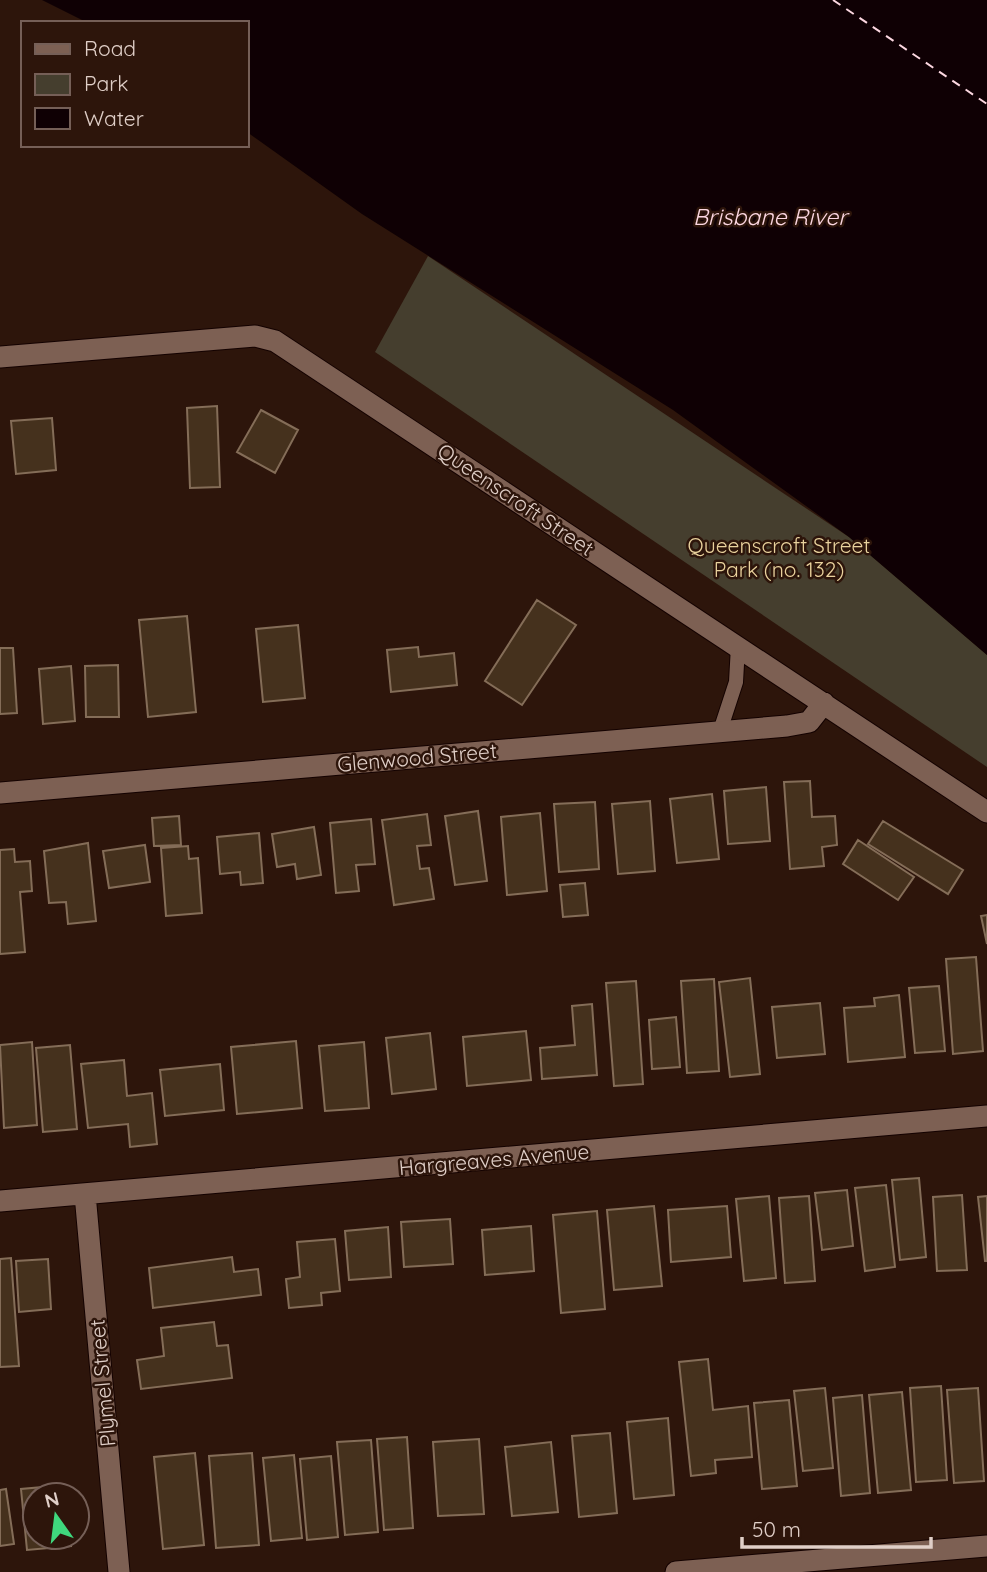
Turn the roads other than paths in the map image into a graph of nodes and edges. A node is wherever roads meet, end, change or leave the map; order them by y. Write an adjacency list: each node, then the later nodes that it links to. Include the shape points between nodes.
1 (0, 357): 2 (street, Queenscroft Street, via 245,337 275,341)
2 (738, 646): 3 (street, Queenscroft Street); 4 (lane, via 736,682)
3 (824, 704): 4 (street, Glenwood Street, via 806,723); 6 (street, Queenscroft Street)
4 (720, 731): 5 (street, Glenwood Street)
5 (0, 793)
6 (987, 812)
7 (987, 1116): 8 (street, Hargreaves Avenue)
8 (85, 1194): 9 (street, Hargreaves Avenue); 11 (street, Plymel Street)
9 (0, 1201)
10 (987, 1546): 12 (street)
11 (119, 1572)
12 (676, 1572)

